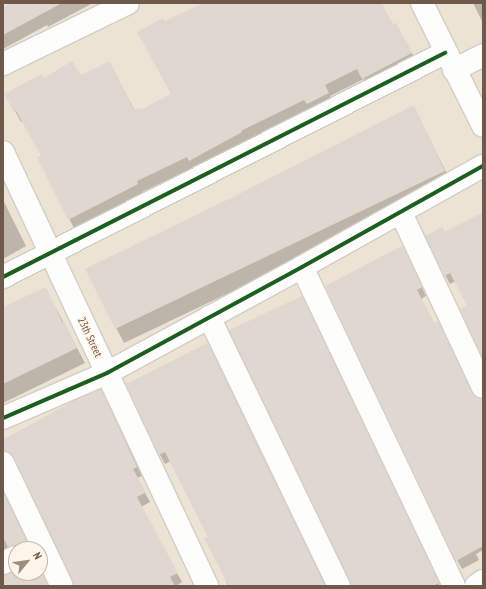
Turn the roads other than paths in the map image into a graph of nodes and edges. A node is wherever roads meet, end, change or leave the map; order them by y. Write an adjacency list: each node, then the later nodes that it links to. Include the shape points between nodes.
1 (128, 3): 5 (street)
2 (422, 3): 4 (street)
3 (483, 55): 4 (street)
4 (449, 61): 6 (street); 10 (street)
5 (3, 64)
6 (483, 126)
7 (3, 152): 10 (street, 23th Street)
8 (483, 166): 9 (street)
9 (401, 213): 11 (street); 15 (street)
10 (51, 254): 12 (street); 14 (street, 23th Street)
11 (302, 267): 13 (street); 24 (street)
12 (3, 277)
13 (209, 317): 14 (street); 23 (street)
14 (107, 372): 16 (street); 22 (street, 23th Street)
15 (483, 387)
16 (3, 418)
17 (3, 463): 18 (street)
18 (35, 541)
19 (48, 564): 21 (street)
20 (483, 581): 25 (street)
21 (62, 586)
22 (207, 586)
23 (339, 586)
24 (454, 586)
25 (476, 586)

